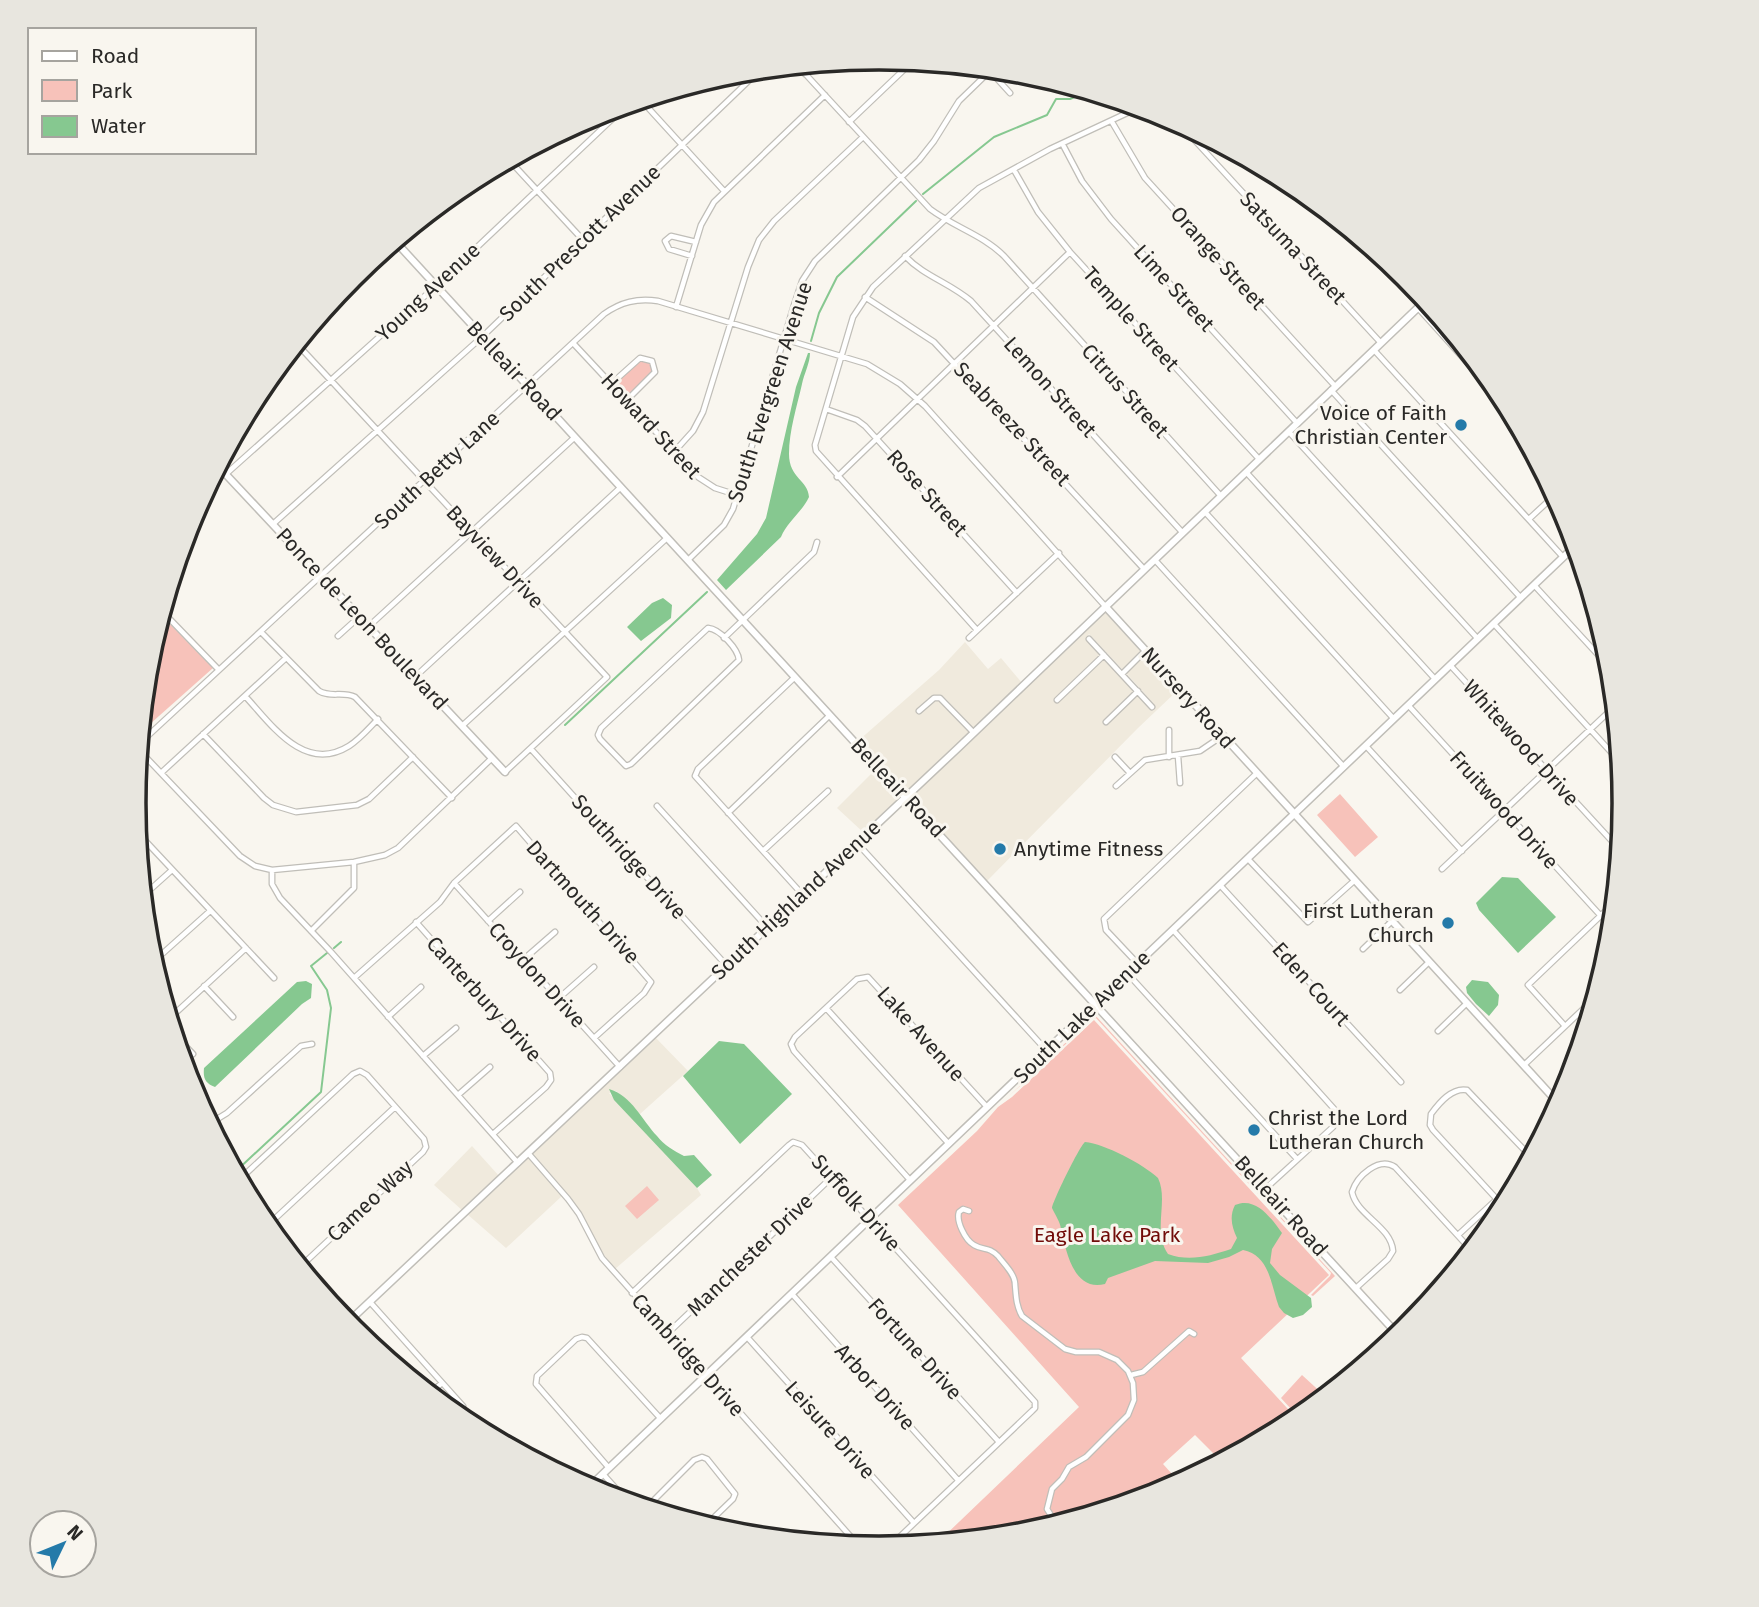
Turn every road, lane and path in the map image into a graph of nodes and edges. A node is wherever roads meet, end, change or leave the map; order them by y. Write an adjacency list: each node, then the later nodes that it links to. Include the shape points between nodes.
1 (903, 71): 11 (street)
2 (805, 74): 7 (street, Citrus Street)
3 (983, 77): 19 (street, South Evergreen Avenue, via 959,101 934,141)
4 (999, 80): 6 (street)
5 (746, 82): 15 (street, South Prescott Avenue)
6 (1010, 93)
7 (825, 95): 11 (street, Citrus Street); 21 (street)
8 (648, 108): 15 (street)
9 (1127, 114): 12 (street)
10 (609, 122): 20 (street, Young Avenue)
11 (849, 122): 13 (street, Citrus Street)
12 (1112, 122): 16 (street); 48 (street, Orange Street, via 1145,178)
13 (863, 136): 19 (street, Citrus Street); 34 (street, via 759,240)
14 (1199, 144): 39 (street, Satsuma Street)
15 (682, 145): 21 (street); 23 (street, South Prescott Avenue)
16 (1063, 145): 18 (street); 52 (street, Lime Street, via 1082,181 1111,219)
17 (515, 167): 20 (street)
18 (1014, 170): 22 (street, via 979,188); 26 (street, Temple Street, via 1038,212)
19 (901, 178): 22 (street, Citrus Street); 37 (street, South Evergreen Avenue, via 811,267 802,281)
20 (537, 191): 23 (street); 29 (street, Young Avenue)
21 (724, 191): 24 (street, via 708,212)
22 (944, 219): 28 (street); 30 (street, Citrus Street, via 995,246)
23 (583, 240): 36 (street, South Prescott Avenue)
24 (696, 242): 27 (street); 27 (street, via 674,236 665,240 669,249)
25 (401, 248): 29 (street, Belleair Road)
26 (1070, 252): 30 (street); 58 (street, Temple Street)
27 (692, 256): 32 (street)
28 (905, 256): 31 (street); 35 (street, Lemon Street, via 956,289)
29 (436, 286): 36 (street, Belleair Road); 45 (street, Young Avenue)
30 (1031, 287): 35 (street); 65 (street, Citrus Street)
31 (865, 297): 43 (street, via 853,317); 44 (street, Seabreeze Street, via 934,342)
32 (677, 307): 34 (street, South Betty Lane); 38 (street, South Betty Lane, via 647,300 627,302 604,314)
33 (1418, 308): 39 (street, South Highland Avenue); 40 (street)
34 (731, 324): 37 (street, Nursery Road); 57 (street, via 703,412)
35 (993, 326): 44 (street); 71 (street, Lemon Street)
36 (483, 336): 47 (street, Belleair Road); 53 (street, South Prescott Avenue)
37 (784, 340): 43 (street, Nursery Road); 64 (street, South Evergreen Avenue)
38 (573, 343): 46 (street, Howard Street); 47 (street, South Betty Lane)
39 (1381, 343): 41 (street, South Highland Avenue)
40 (1450, 344)
41 (1374, 350): 48 (street, South Highland Avenue); 68 (street)
42 (303, 351): 45 (street, Bayview Drive)
43 (842, 357): 49 (street, Nursery Road, via 881,371); 51 (street)
44 (955, 363): 49 (street); 79 (street, Seabreeze Street)
45 (331, 380): 53 (street, Bayview Drive); 60 (street, Young Avenue)
46 (611, 384): 50 (street, Howard Street); 50 (street, via 640,358 652,361 655,372)
47 (528, 386): 55 (street, Belleair Road); 62 (street, South Betty Lane)
48 (1333, 388): 52 (street, South Highland Avenue); 84 (street, Orange Street)
49 (917, 399): 56 (street); 74 (street, Nursery Road)
50 (627, 400): 57 (street, Howard Street)
51 (826, 409): 56 (street, Rose Street, via 857,420); 61 (street, via 816,452)
52 (1297, 423): 54 (street, South Highland Avenue)
53 (377, 431): 62 (street, Bayview Drive); 69 (street, South Prescott Avenue)
54 (1288, 431): 58 (street, South Highland Avenue); 98 (street)
55 (575, 437): 63 (street, Belleair Road); 70 (street)
56 (877, 439): 61 (street); 83 (street, Rose Street)
57 (674, 452): 64 (street, Howard Street, via 705,482)
58 (1259, 459): 59 (street, South Highland Avenue)
59 (1246, 471): 65 (street, South Highland Avenue); 108 (street)
60 (226, 474): 69 (street, Ponce de Leon Boulevard)
61 (837, 477): 91 (street)
62 (425, 481): 70 (street, Bayview Drive); 80 (street, South Betty Lane)
63 (621, 487): 72 (street, Belleair Road); 81 (street)
64 (737, 495): 78 (street, South Evergreen Avenue, via 724,525)
65 (1220, 495): 67 (street, South Highland Avenue)
66 (1547, 502): 68 (street)
67 (1205, 511): 71 (street, South Highland Avenue); 118 (street)
68 (1529, 519): 76 (street)
69 (273, 524): 80 (street, Ponce de Leon Boulevard)
70 (472, 532): 81 (street, Bayview Drive); 90 (street)
71 (1182, 532): 77 (street, South Highland Avenue)
72 (667, 538): 78 (street, Belleair Road); 93 (street)
73 (817, 542): 88 (street, via 814,552)
74 (1059, 553): 83 (street); 85 (street, Nursery Road)
75 (1569, 553): 76 (street, South Lake Avenue)
76 (1563, 557): 82 (street, South Lake Avenue)
77 (1154, 559): 79 (street, South Highland Avenue); 136 (street)
78 (688, 560): 88 (street, Belleair Road)
79 (1144, 569): 85 (street, South Highland Avenue)
80 (321, 576): 86 (street, Ponce de Leon Boulevard); 92 (street, South Betty Lane)
81 (518, 582): 93 (street, Bayview Drive); 106 (street)
82 (1534, 585): 84 (street, South Lake Avenue); 100 (street)
83 (1017, 593): 91 (street)
84 (1521, 598): 89 (street, South Lake Avenue)
85 (1105, 606): 99 (street, Nursery Road); 123 (street, South Highland Avenue)
86 (359, 617): 90 (street, Ponce de Leon Boulevard); 94 (street)
87 (170, 619): 104 (street)
88 (743, 620): 95 (street); 107 (street, Belleair Road)
89 (1494, 624): 98 (street, South Lake Avenue); 121 (street)
90 (368, 627): 106 (street, Ponce de Leon Boulevard)
91 (977, 631): 96 (street)
92 (261, 632): 102 (street); 104 (street, South Betty Lane)
93 (565, 632): 120 (street); 128 (street, Bayview Drive, via 607,677)
94 (338, 636)
95 (724, 638): 95 (street, via 712,628 705,630 601,728 600,739 621,763 631,764 739,660)
96 (969, 638)
97 (1089, 639): 101 (street)
98 (1478, 639): 103 (street, South Lake Avenue)
99 (1145, 651): 105 (street); 126 (street, Nursery Road)
100 (1598, 654)
101 (1104, 655): 105 (street); 111 (street)
102 (286, 658): 110 (street); 117 (street, via 318,691 352,696)
103 (1450, 665): 108 (street, South Lake Avenue); 137 (street, Whitewood Drive)
104 (218, 669): 124 (street, South Betty Lane)
105 (1122, 674): 109 (street)
106 (415, 677): 120 (street, Ponce de Leon Boulevard)
107 (795, 677): 116 (street, Belleair Road); 149 (street, via 698,769 695,776)
108 (1435, 679): 112 (street, South Lake Avenue)
109 (1138, 691): 113 (street); 119 (street)
110 (245, 696): 117 (street, via 285,739 309,752 348,747); 125 (street)
111 (1056, 700)
112 (1408, 705): 118 (street, South Lake Avenue); 148 (street, Fruitwood Drive)
113 (1153, 707)
114 (919, 711): 123 (street, via 940,698)
115 (1607, 712): 121 (street)
116 (830, 715): 145 (street, Belleair Road); 149 (street)
117 (378, 719): 131 (street)
118 (1394, 719): 127 (street, South Lake Avenue)
119 (1106, 722)
120 (462, 726): 135 (street, Ponce de Leon Boulevard)
121 (1590, 729): 129 (street); 137 (street)
122 (1169, 730): 133 (street)
123 (974, 733): 145 (street, South Highland Avenue)
124 (150, 734)
125 (204, 734): 131 (street, via 270,803 296,812 361,803); 140 (street)
126 (1222, 736): 130 (street, via 1206,748); 141 (street, Nursery Road)
127 (1366, 746): 136 (street, South Lake Avenue); 155 (street)
128 (531, 749): 138 (street); 183 (street, Southridge Drive)
129 (1611, 752)
130 (1178, 756): 133 (street); 142 (street)
131 (413, 757): 146 (street)
132 (1115, 757): 139 (street)
133 (1169, 757): 139 (street, via 1145,760)
134 (148, 759): 140 (street)
135 (491, 759): 138 (street, Ponce de Leon Boulevard); 146 (street)
136 (1344, 767): 150 (street, South Lake Avenue)
137 (1546, 770): 148 (street); 151 (street, Whitewood Drive)
138 (506, 772)
139 (1130, 772): 143 (street)
140 (161, 773): 160 (street, via 240,856)
141 (1256, 774): 150 (street, Nursery Road); 182 (street, via 1104,919 1106,930)
142 (1180, 783)
143 (1116, 786)
144 (828, 790): 154 (street)
145 (906, 797): 152 (street, South Highland Avenue); 193 (street, Belleair Road)
146 (452, 798): 157 (street, via 398,848)
147 (657, 806): 173 (street)
148 (1504, 810): 155 (street); 169 (street, Fruitwood Drive)
149 (728, 813): 154 (street)
150 (1295, 814): 156 (street, South Lake Avenue); 161 (street, Nursery Road)
151 (1611, 842)
152 (857, 843): 166 (street, South Highland Avenue); 205 (street)
153 (148, 844): 159 (street)
154 (763, 851): 166 (street)
155 (1462, 851): 158 (street)
156 (1248, 859): 161 (street, via 1308,922); 163 (street, South Lake Avenue)
157 (354, 862): 160 (street); 175 (street, via 354,888)
158 (1442, 869)
159 (172, 870): 164 (street); 167 (street)
160 (272, 870): 175 (street, via 275,891)
161 (1355, 880): 171 (street, Nursery Road)
162 (454, 883): 170 (street, Croydon Drive); 172 (street); 202 (street, Dartmouth Drive, via 516,826 651,982)
163 (1220, 885): 174 (street, South Lake Avenue); 211 (street, Eden Court)
164 (151, 889)
165 (520, 892): 170 (street)
166 (802, 894): 173 (street, South Highland Avenue)
167 (210, 911): 177 (street); 179 (street)
168 (1605, 911): 169 (street)
169 (1600, 915): 199 (street, via 1528,985)
170 (488, 921): 180 (street, Croydon Drive)
171 (1393, 921): 178 (street); 181 (street, Nursery Road)
172 (416, 922): 187 (street); 217 (street, Canterbury Drive, via 550,1073 546,1087)
173 (768, 927): 183 (street, South Highland Avenue)
174 (1173, 930): 182 (street, South Lake Avenue); 221 (street, via 1333,1106 1338,1117 1333,1127)
175 (311, 931): 187 (street)
176 (555, 932): 180 (street)
177 (246, 948): 186 (street); 188 (street)
178 (1363, 949)
179 (162, 954)
180 (524, 959): 191 (street, Croydon Drive)
181 (1430, 962): 190 (street); 192 (street, Nursery Road)
182 (1138, 964): 185 (street, South Lake Avenue)
183 (727, 966): 210 (street, South Highland Avenue)
184 (594, 967): 191 (street)
185 (1128, 974): 193 (street, South Lake Avenue); 221 (street)
186 (274, 978)
187 (354, 978): 198 (street)
188 (204, 986): 196 (street); 197 (street)
189 (421, 987): 198 (street)
190 (1400, 990)
191 (559, 998): 202 (street, Croydon Drive)
192 (1467, 1003): 201 (street); 208 (street, Nursery Road)
193 (1096, 1004): 205 (street, South Lake Avenue); 226 (street, Belleair Road)
194 (826, 1008): 215 (street, Lake Avenue, via 857,979 869,977); 218 (street); 225 (street, Lake Avenue, via 795,1037 794,1051)
195 (1583, 1009): 199 (street)
196 (177, 1011)
197 (233, 1017)
198 (388, 1017): 207 (street)
199 (1565, 1026): 208 (street)
200 (456, 1028): 207 (street)
201 (1438, 1031)
202 (594, 1038): 210 (street, Croydon Drive)
203 (313, 1044): 216 (street, via 301,1046)
204 (189, 1050): 206 (street)
205 (1047, 1051): 215 (street, South Lake Avenue)
206 (193, 1054)
207 (423, 1056): 212 (street)
208 (1524, 1065): 213 (street, Nursery Road)
209 (490, 1067): 212 (street)
210 (620, 1067): 220 (street, South Highland Avenue)
211 (1401, 1082)
212 (458, 1095): 217 (street)
213 (1552, 1095)
214 (395, 1107): 223 (street, Cameo Way, via 367,1075 353,1074); 230 (street); 235 (street, Cameo Way, via 424,1139 425,1150)
215 (988, 1108): 218 (street, South Lake Avenue)
216 (218, 1118)
217 (493, 1134): 222 (street)
218 (949, 1144): 225 (street, South Lake Avenue)
219 (1525, 1151): 227 (street, via 1473,1094 1462,1089 1433,1110 1433,1130)
220 (528, 1153): 222 (street, South Highland Avenue); 237 (street, Cambridge Drive, via 568,1199 602,1258)
221 (1297, 1160): 226 (street)
222 (518, 1163): 239 (street, South Highland Avenue)
223 (246, 1173)
224 (832, 1177): 231 (street, Suffolk Drive); 237 (street, Suffolk Drive, via 802,1145 793,1142); 242 (street, Manchester Drive)
225 (911, 1181): 231 (street, South Lake Avenue)
226 (1265, 1189): 236 (street, Belleair Road)
227 (1497, 1199)
228 (1496, 1200): 232 (street)
229 (969, 1211): 245 (street, via 959,1212 958,1220 971,1243 990,1249 1011,1274 1022,1316 1065,1349 1105,1354)
230 (275, 1218)
231 (870, 1219): 234 (street, South Lake Avenue); 251 (street, Suffolk Drive, via 1035,1402 1035,1408)
232 (1458, 1235): 233 (street); 236 (street, via 1395,1167 1385,1162 1375,1166 1356,1182 1352,1192 1356,1203 1389,1239 1393,1251)
233 (1466, 1244)
234 (831, 1256): 238 (street, South Lake Avenue); 251 (street, Fortune Drive)
235 (307, 1261)
236 (1356, 1288): 241 (street, Belleair Road)
237 (632, 1293): 242 (street, Cambridge Drive)
238 (792, 1294): 244 (street, South Lake Avenue); 254 (street, Arbor Drive)
239 (370, 1302): 240 (street, South Highland Avenue); 247 (street)
240 (355, 1316)
241 (1392, 1328)
242 (668, 1333): 246 (street, Cambridge Drive)
243 (1194, 1334): 245 (street, via 1189,1331 1143,1372)
244 (747, 1337): 246 (street, South Lake Avenue); 259 (street, Leisure Drive)
245 (1131, 1375): 257 (street, via 1134,1400 1128,1415 1052,1489 1047,1509)
246 (706, 1376): 250 (street, South Lake Avenue); 260 (street, Cambridge Drive)
247 (442, 1383): 248 (street); 249 (street)
248 (437, 1388)
249 (463, 1406)
250 (661, 1419): 252 (street, South Lake Avenue); 252 (street, via 587,1338 576,1339 537,1376 536,1384)
251 (999, 1442): 254 (street)
252 (606, 1471): 253 (street, South Lake Avenue); 255 (street)
253 (597, 1480)
254 (958, 1480): 259 (street)
255 (618, 1488)
256 (653, 1501): 258 (street, via 702,1457 735,1494)
257 (1051, 1516)
258 (714, 1518)
259 (914, 1523): 261 (street)
260 (850, 1536)
261 (900, 1536)

